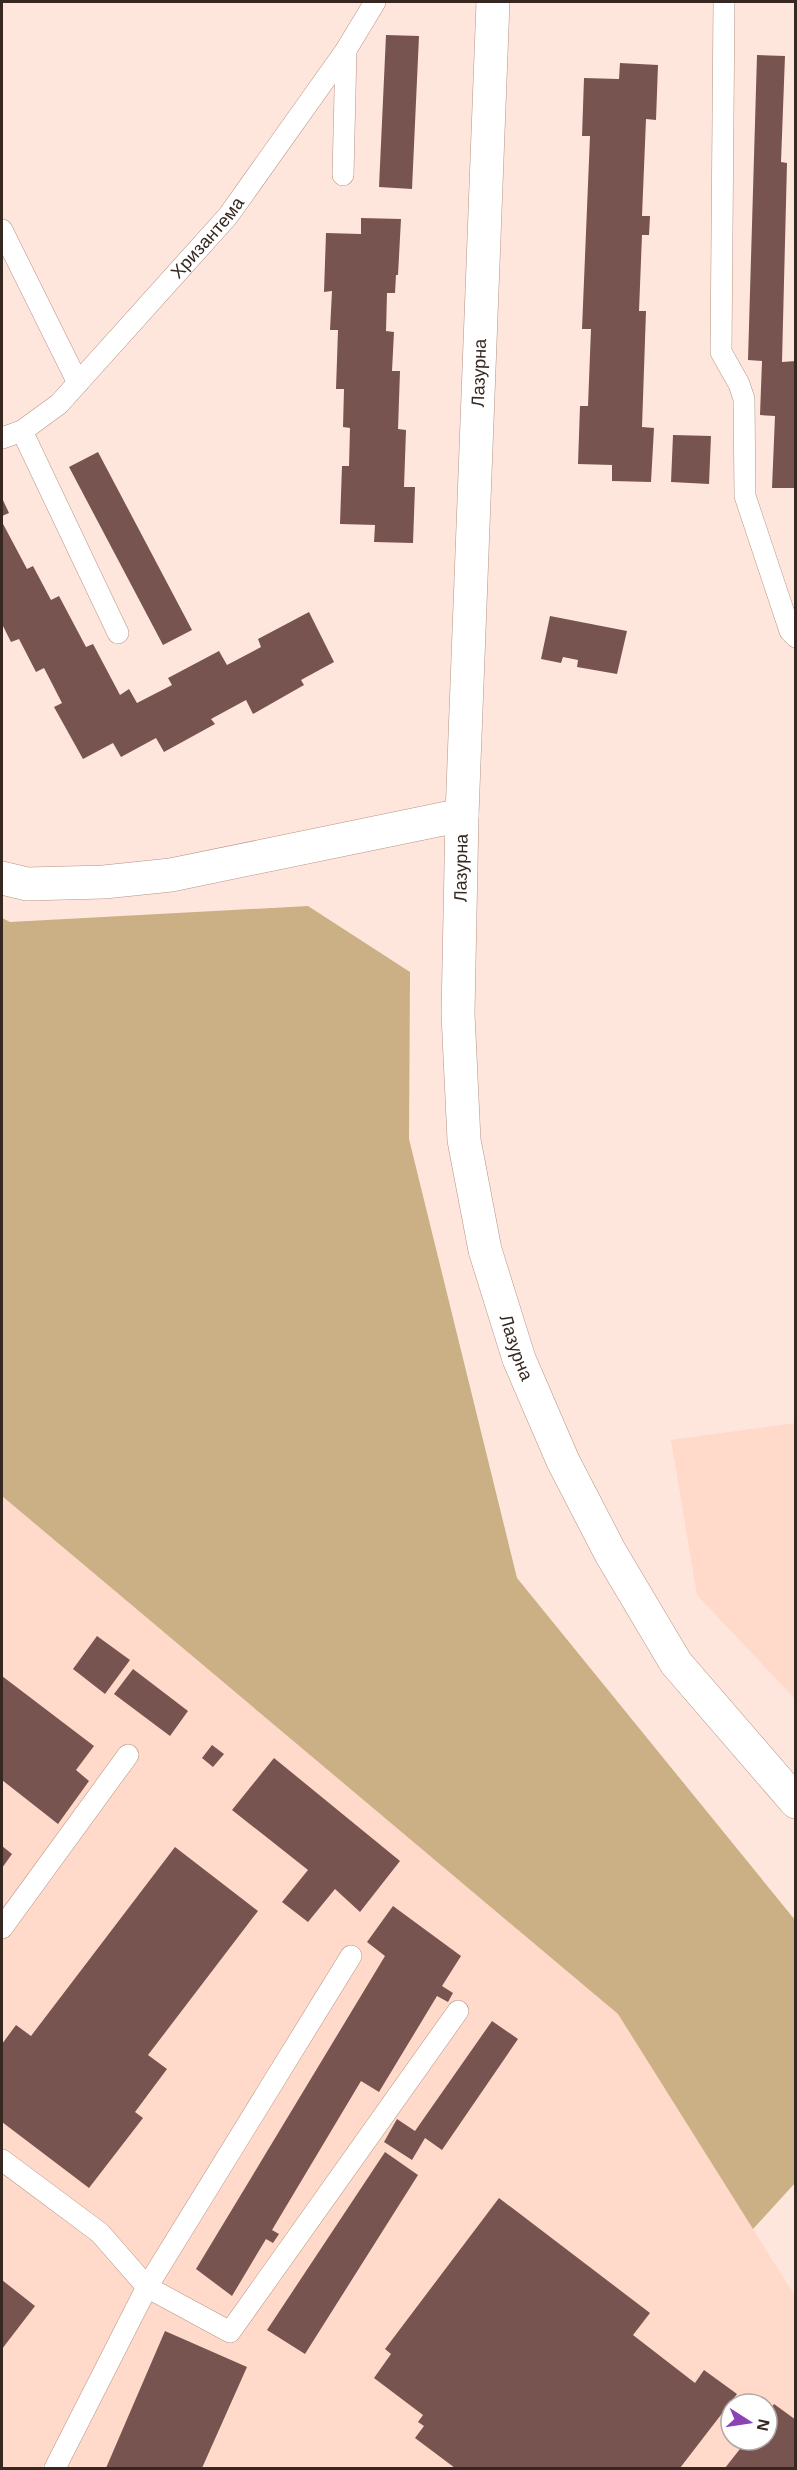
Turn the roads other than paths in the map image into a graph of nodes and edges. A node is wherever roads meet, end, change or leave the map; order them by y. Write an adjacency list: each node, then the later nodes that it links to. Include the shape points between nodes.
1 (375, 2): 4 (lane, Хризантема)
2 (494, 2): 12 (street, Лазурна)
3 (724, 2): 11 (lane, via 721,352 744,399 745,496)
4 (346, 50): 5 (lane); 7 (lane, Хризантема, via 228,216)
5 (343, 175)
6 (2, 230): 7 (lane)
7 (78, 383): 8 (lane, Хризантема, via 59,404)
8 (22, 431): 9 (lane, Хризантема); 10 (lane)
9 (2, 438)
10 (118, 633)
11 (795, 637)
12 (462, 815): 13 (street, Лазурна, via 171,875 104,882 38,883); 15 (street, Лазурна, via 458,1014 464,1140 485,1250 519,1359 563,1461 610,1552 676,1663)
13 (2, 878)
14 (128, 1755): 16 (lane)
15 (795, 1802)
16 (2, 1929)
17 (351, 1956): 20 (lane)
18 (458, 2011): 20 (lane, via 230,2332)
19 (2, 2160): 20 (lane, via 100,2234)
20 (147, 2287): 21 (lane)
21 (55, 2469)

